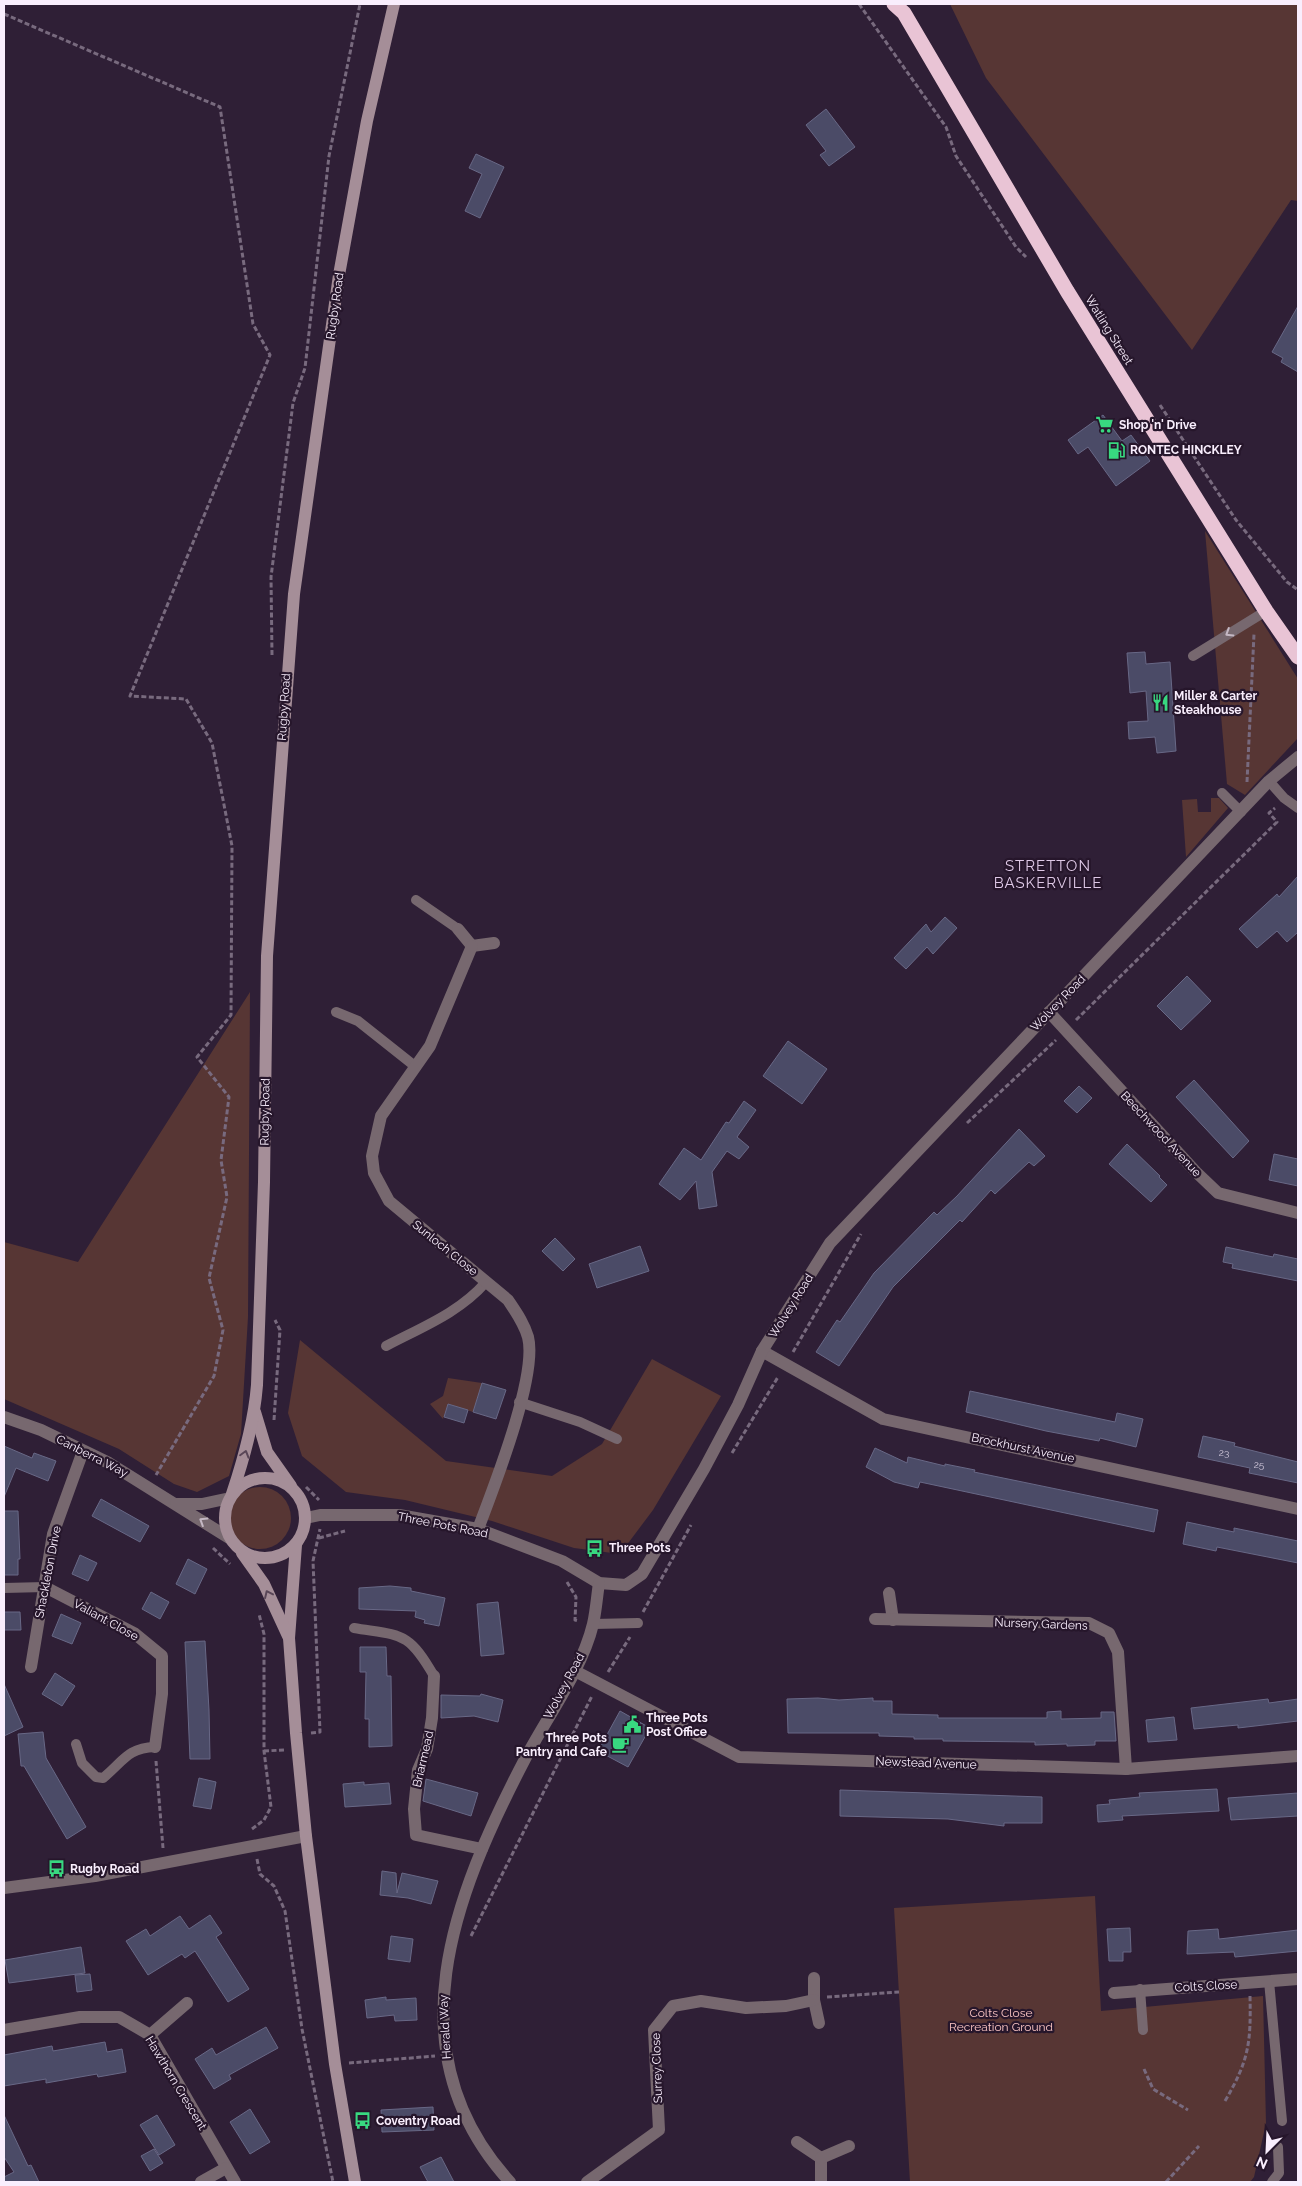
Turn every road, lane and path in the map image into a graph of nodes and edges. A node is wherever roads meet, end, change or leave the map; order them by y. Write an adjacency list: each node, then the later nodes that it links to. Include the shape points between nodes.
1 (859, 4): 5 (path, via 946,127 956,156 1016,247)
2 (395, 6): 30 (main road, Rugby Road, via 367,121 339,275 294,594 267,956)
3 (900, 7): 8 (highway, Watling Street)
4 (4, 14): 42 (path, via 220,107 253,324 270,355 130,696 186,699 212,743 232,846 231,1015 197,1057 229,1097 221,1160 227,1197 209,1278 223,1330 214,1376)
5 (1028, 259)
6 (1157, 401): 7 (path, via 1236,520 1286,582)
7 (1298, 590)
8 (1260, 614): 9 (lane, one-way to 9); 10 (highway, Watling Street); 13 (path)
9 (1193, 656)
10 (1298, 658)
11 (1298, 757): 12 (street, Wolvey Road)
12 (1269, 781): 15 (lane); 17 (street, Wolvey Road)
13 (1247, 783)
14 (1222, 793): 17 (lane)
15 (1284, 798): 16 (lane); 24 (path, via 1269,813 1277,822)
16 (1298, 808)
17 (1241, 812): 23 (street, Wolvey Road)
18 (416, 900): 19 (lane)
19 (458, 929): 21 (street)
20 (494, 943): 21 (street)
21 (472, 946): 25 (street, Sunloch Close, via 434,1039)
22 (336, 1012): 25 (lane, via 358,1022)
23 (1049, 1012): 24 (street, Beechwood Avenue); 32 (street, Wolvey Road, via 830,1243)
24 (1066, 1031): 26 (path); 27 (street, Beechwood Avenue, via 1218,1193)
25 (416, 1067): 29 (street, Sunloch Close, via 381,1116 372,1156 374,1173 389,1201)
26 (964, 1126)
27 (1298, 1212)
28 (867, 1227): 33 (path)
29 (486, 1282): 31 (lane, via 457,1309); 34 (street, Sunloch Close, via 508,1300 522,1320 528,1338 530,1359)
30 (260, 1291): 35 (main road, Rugby Road); 37 (path, via 280,1330)
31 (386, 1346)
32 (762, 1351): 33 (street, Brockhurst Avenue); 57 (street, Wolvey Road, via 738,1406 642,1574 626,1585)
33 (786, 1364): 40 (path); 45 (street, Brockhurst Avenue, via 883,1418)
34 (520, 1402): 38 (lane, via 580,1422); 49 (street, Sunloch Close)
35 (255, 1412): 41 (main road, Rugby Road, via 267,1452); 43 (main road, Rugby Road, one-way to 35)
36 (4, 1416): 39 (street, Canberra Way)
37 (275, 1424)
38 (617, 1439)
39 (83, 1451): 42 (street, Canberra Way); 58 (street, Shackleton Drive, via 53,1534)
40 (727, 1462)
41 (298, 1486): 43 (main road, via 274,1479 254,1479); 46 (path, via 319,1499); 47 (main road)
42 (149, 1488): 44 (street, Canberra Way)
43 (231, 1496): 44 (street, via 202,1504); 51 (main road, via 224,1518)
44 (176, 1504): 51 (street, Canberra Way, one-way to 44)
45 (1298, 1509)
46 (320, 1515): 47 (street, Three Pots Road); 49 (street, Three Pots Road, via 399,1515)
47 (306, 1518): 53 (main road, via 305,1528)
48 (693, 1520): 64 (path)
49 (478, 1529): 57 (street, Three Pots Road, via 562,1561)
50 (349, 1530): 72 (path, via 319,1538 313,1561)
51 (229, 1538): 54 (main road)
52 (208, 1543): 55 (path)
53 (296, 1545): 54 (main road, via 283,1555 268,1559 253,1557); 67 (main road)
54 (239, 1550): 67 (main road, one-way to 54, via 264,1584)
55 (231, 1566)
56 (565, 1580): 65 (path, via 576,1597 575,1620)
57 (599, 1583): 65 (street, Wolvey Road)
58 (45, 1587): 59 (lane); 68 (street, Shackleton Drive); 74 (street, Valiant Close, via 134,1633 162,1656 162,1694)
59 (4, 1588)
60 (889, 1594): 63 (street)
61 (258, 1607): 78 (path, via 264,1634 264,1750 271,1807 264,1820 250,1829)
62 (875, 1620): 63 (street, Nursery Gardens)
63 (894, 1620): 76 (street, Nursery Gardens, via 1089,1623 1109,1633 1118,1652)
64 (638, 1623): 65 (lane); 71 (path, via 618,1660)
65 (593, 1624): 69 (street, Wolvey Road)
66 (354, 1628): 70 (lane, via 401,1636 419,1649)
67 (289, 1638): 77 (main road)
68 (31, 1667)
69 (574, 1670): 71 (street, Newstead Avenue); 81 (street, Wolvey Road, via 506,1795)
70 (434, 1676): 81 (street, Briarmead, via 428,1749 418,1770 414,1810 416,1835)
71 (599, 1684): 76 (street, Newstead Avenue, via 739,1756); 84 (path)
72 (320, 1732)
73 (76, 1744): 74 (lane, via 82,1763 96,1778 103,1778 123,1758 141,1748)
74 (155, 1748): 80 (path)
75 (1298, 1756): 76 (street, Newstead Avenue)
76 (1126, 1769)
77 (306, 1836): 78 (street); 100 (main road)
78 (254, 1845): 82 (street); 113 (path, via 260,1874 274,1886 285,1911 302,2029)
79 (172, 1846): 80 (path)
80 (163, 1848): 82 (path)
81 (482, 1849): 85 (street, Wolvey Road, via 461,1904)
82 (164, 1862): 83 (street, via 94,1876)
83 (4, 1888)
84 (470, 1938)
85 (450, 1945): 99 (street, Herald Way, via 442,2006)
86 (814, 1978): 93 (street)
87 (1298, 1979): 88 (street, Colts Close)
88 (1269, 1981): 89 (street, Colts Close); 104 (lane)
89 (1249, 1983): 90 (street, Colts Close); 102 (path, via 1251,2035 1242,2073)
90 (1140, 1989): 92 (street, Colts Close); 97 (lane)
91 (899, 1992): 93 (path)
92 (1114, 1993)
93 (814, 2000): 95 (street); 116 (street, Surrey Close, via 786,2006 746,2008 701,2001 673,2006 654,2030 659,2130)
94 (187, 2003): 98 (street)
95 (819, 2023)
96 (4, 2030): 98 (street, Hawthorn Crescent, via 80,2017 119,2017)
97 (1143, 2030)
98 (150, 2035): 110 (street, Hawthorn Crescent)
99 (446, 2055): 100 (path); 115 (street, Herald Way, via 457,2100 470,2129 490,2161)
100 (335, 2064): 114 (main road)
101 (1144, 2069): 103 (path, via 1152,2089)
102 (1225, 2101)
103 (1188, 2110)
104 (1282, 2121)
105 (796, 2142): 109 (street)
106 (849, 2146): 109 (street)
107 (1199, 2146): 118 (path)
108 (1278, 2147): 119 (lane, via 1279,2173)
109 (821, 2158): 117 (street)
110 (226, 2168): 111 (street); 112 (street, Hawthorn Crescent)
111 (201, 2182)
112 (235, 2182)
113 (334, 2182)
114 (355, 2182)
115 (510, 2182)
116 (587, 2182)
117 (821, 2182)
118 (1166, 2182)
119 (1272, 2182)

